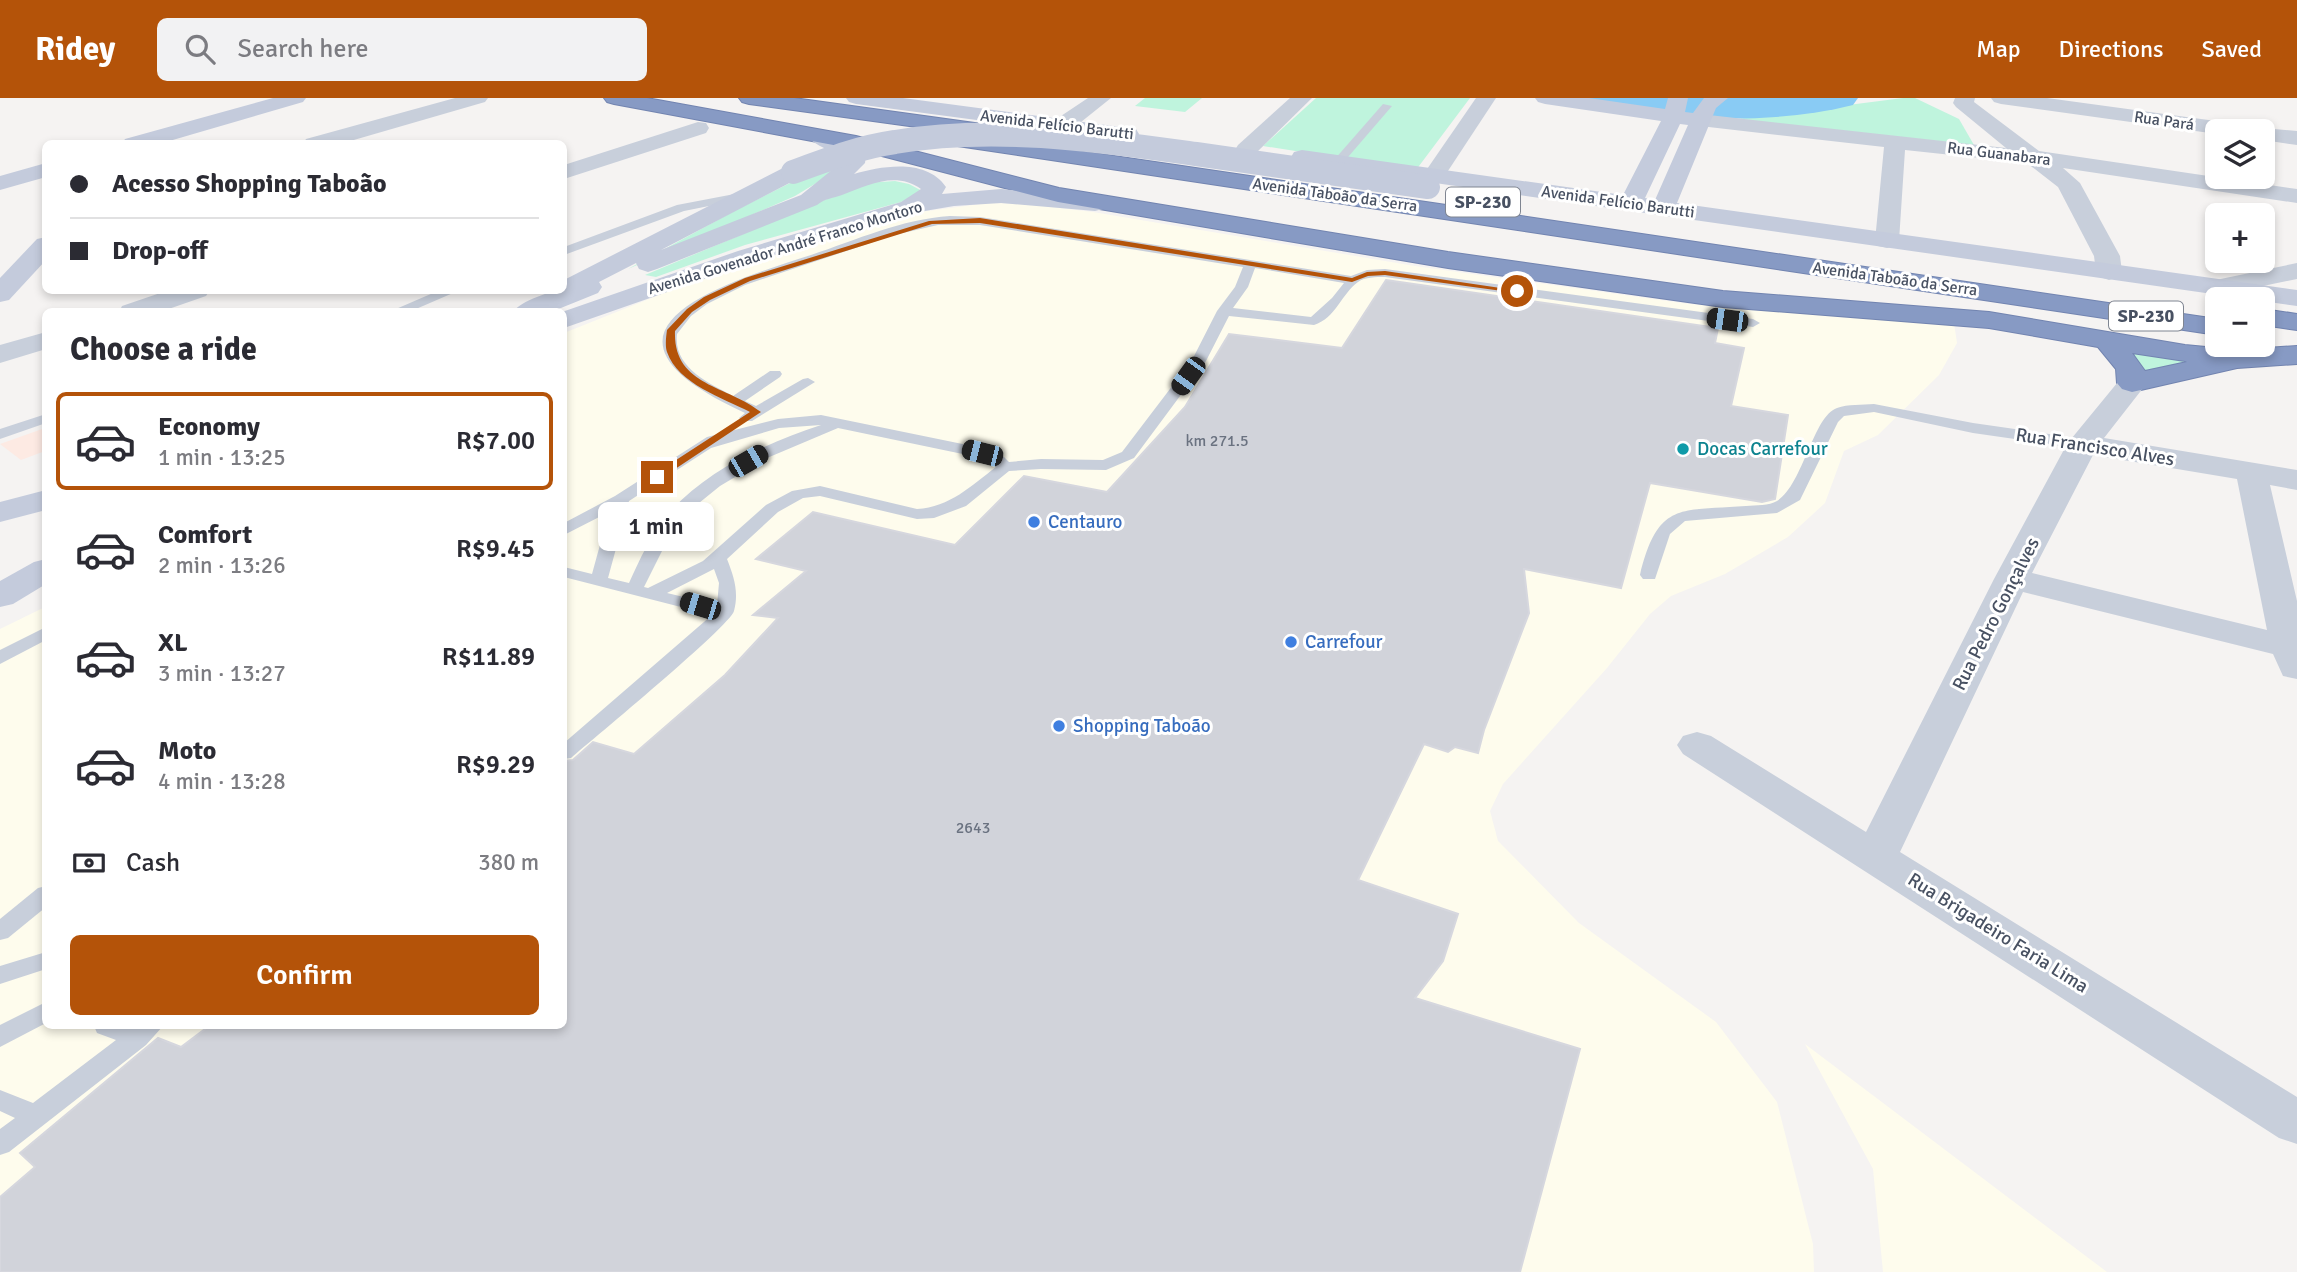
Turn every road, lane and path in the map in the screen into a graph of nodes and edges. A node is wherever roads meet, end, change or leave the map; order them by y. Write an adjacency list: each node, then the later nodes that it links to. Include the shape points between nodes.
1 (296, 98): 25 (main road)
2 (478, 98): 26 (street)
3 (614, 98): 22 (highway)
4 (659, 98): 68 (highway, Avenida Taboão da Serra / SP-230)
5 (749, 98): 17 (highway, Avenida Taboão da Serra / SP-230)
6 (821, 98): 17 (highway)
7 (856, 98): 17 (main road, Avenida Felício Barutti)
8 (1101, 98): 18 (street)
9 (1302, 98): 29 (street)
10 (1486, 98): 37 (street)
11 (1545, 98): 15 (main road)
12 (1965, 98): 23 (street, via 1967,108)
13 (2001, 98): 19 (street, Rua Pará)
14 (1387, 106): 31 (lane)
15 (1677, 106): 16 (main road); 34 (main road)
16 (1707, 107): 27 (street, Rua Guanabara); 36 (main road)
17 (911, 108): 18 (main road, Avenida Felício Barutti); 65 (highway, Avenida Taboão da Serra / SP-230, via 1177,156)
18 (1063, 125): 29 (main road, Avenida Felício Barutti)
19 (2205, 126)
20 (698, 128): 33 (street)
21 (2275, 135): 24 (street)
22 (819, 137): 42 (main road, Avenida Govenador André Franco Montoro, via 855,155 854,163); 46 (highway)
23 (2006, 138): 28 (street, via 1985,147); 30 (street)
24 (2297, 138)
25 (148, 140)
26 (328, 140)
27 (1895, 143): 28 (street, Rua Guanabara); 48 (street)
28 (1958, 149): 30 (street, Rua Guanabara)
29 (1246, 150): 31 (main road, Avenida Felício Barutti)
30 (2038, 159): 32 (street, Rua Guanabara); 39 (street)
31 (1338, 162): 37 (main road, Avenida Felício Barutti)
32 (2106, 168): 39 (street); 41 (street, Rua Guanabara)
33 (567, 171)
34 (1645, 171): 36 (main road); 43 (main road)
35 (42, 172): 38 (main road)
36 (1678, 175): 45 (main road)
37 (1431, 181): 40 (main road, bridge, via 1009,132 903,141 831,158); 43 (main road, Avenida Felício Barutti, via 1548,199)
38 (0, 183)
39 (2067, 183): 54 (street, via 2107,256)
40 (745, 196): 47 (main road); 50 (lane, via 670,211)
41 (2297, 196)
42 (809, 201): 44 (main road, via 865,177 893,174 926,180 934,187 930,195); 73 (main road, Avenida Govenador André Franco Montoro)
43 (1630, 204): 45 (main road, Avenida Felício Barutti)
44 (909, 207): 46 (main road, Avenida Govenador André Franco Montoro, via 1001,196); 75 (main road, Avenida Govenador André Franco Montoro, via 747,256)
45 (1663, 208): 48 (main road, Avenida Felício Barutti)
46 (1136, 209): 55 (highway)
47 (677, 230): 51 (lane, via 645,229); 58 (main road)
48 (1887, 241): 54 (main road, Avenida Felício Barutti)
49 (42, 248): 59 (main road)
50 (567, 250)
51 (567, 256)
52 (1250, 265): 56 (lane); 74 (lane); 89 (lane, via 980,220 931,222 747,280 690,311 671,330 670,350 678,366)
53 (2297, 271): 57 (street)
54 (2109, 272): 64 (main road, Avenida Felício Barutti)
55 (1567, 277): 68 (highway, via 2010,305); 82 (highway, via 1723,299 1989,320)
56 (1352, 280): 74 (lane, via 1337,302 1314,321); 78 (lane, via 1385,273)
57 (2252, 287)
58 (567, 288)
59 (0, 294)
60 (185, 294): 69 (street)
61 (443, 294): 70 (lane)
62 (460, 294): 71 (lane)
63 (556, 294): 72 (main road)
64 (2205, 296)
65 (2205, 297)
66 (2275, 298): 67 (main road, Avenida Felício Barutti)
67 (2297, 298)
68 (2075, 305): 79 (highway, Avenida Taboão da Serra / SP-230)
69 (144, 308)
70 (406, 308)
71 (424, 308)
72 (531, 308)
73 (534, 308)
74 (1224, 311): 97 (lane, via 1199,361 1128,455 1106,465)
75 (567, 319)
76 (2275, 319): 77 (highway)
77 (2297, 322)
78 (1753, 323)
79 (2205, 325)
80 (2275, 336): 81 (highway)
81 (2297, 339)
82 (2108, 340): 86 (highway); 88 (highway, via 2130,368)
83 (42, 341): 84 (street)
84 (0, 354)
85 (2297, 355): 86 (highway)
86 (2237, 359): 88 (highway)
87 (775, 374): 89 (lane)
88 (2132, 383): 95 (street, Rua Pedro Gonçalves)
89 (734, 402): 90 (lane)
90 (757, 412): 92 (lane, via 804,384 803,404); 96 (lane)
91 (42, 419): 94 (lane)
92 (821, 420): 93 (lane); 96 (lane, via 778,424)
93 (839, 423): 97 (lane, via 982,453); 112 (lane, via 734,468 685,509 662,534)
94 (0, 434)
95 (2083, 444): 98 (street, Rua Francisco Alves); 109 (lane, Rua Francisco Alves, via 1973,428 1894,410 1839,412 1794,497 1777,508 1681,516 1668,523 1659,537); 110 (street, Rua Pedro Gonçalves)
96 (704, 445): 100 (lane)
97 (1004, 467): 106 (lane, via 960,503 934,513 917,514 813,490 766,514)
98 (2251, 472): 99 (street, Rua Francisco Alves); 117 (street)
99 (2297, 480)
100 (621, 499): 104 (lane); 111 (lane)
101 (42, 501): 102 (main road)
102 (0, 512)
103 (567, 512): 104 (lane)
104 (585, 518): 105 (lane)
105 (567, 528)
106 (718, 558): 112 (lane, via 695,573); 114 (lane, via 728,583)
107 (42, 571): 113 (main road)
108 (567, 573): 111 (lane)
109 (1649, 575)
110 (2012, 579): 117 (street); 120 (street, Rua Pedro Gonçalves)
111 (598, 582): 112 (lane)
112 (642, 592): 114 (lane)
113 (0, 596)
114 (725, 613): 119 (lane)
115 (42, 634): 116 (lane)
116 (0, 658)
117 (2293, 659)
118 (1697, 744): 120 (street, Rua Brigadeiro Faria Lima)
119 (567, 750)
120 (1876, 856): 131 (street, Rua Brigadeiro Faria Lima)
121 (42, 897): 122 (lane)
122 (0, 932)
123 (42, 961): 124 (lane)
124 (0, 975)
125 (42, 1013): 128 (lane)
126 (125, 1029): 127 (lane)
127 (144, 1032): 130 (lane)
128 (0, 1037)
129 (0, 1100): 130 (lane)
130 (36, 1116): 132 (lane)
131 (2297, 1123)
132 (0, 1144)

